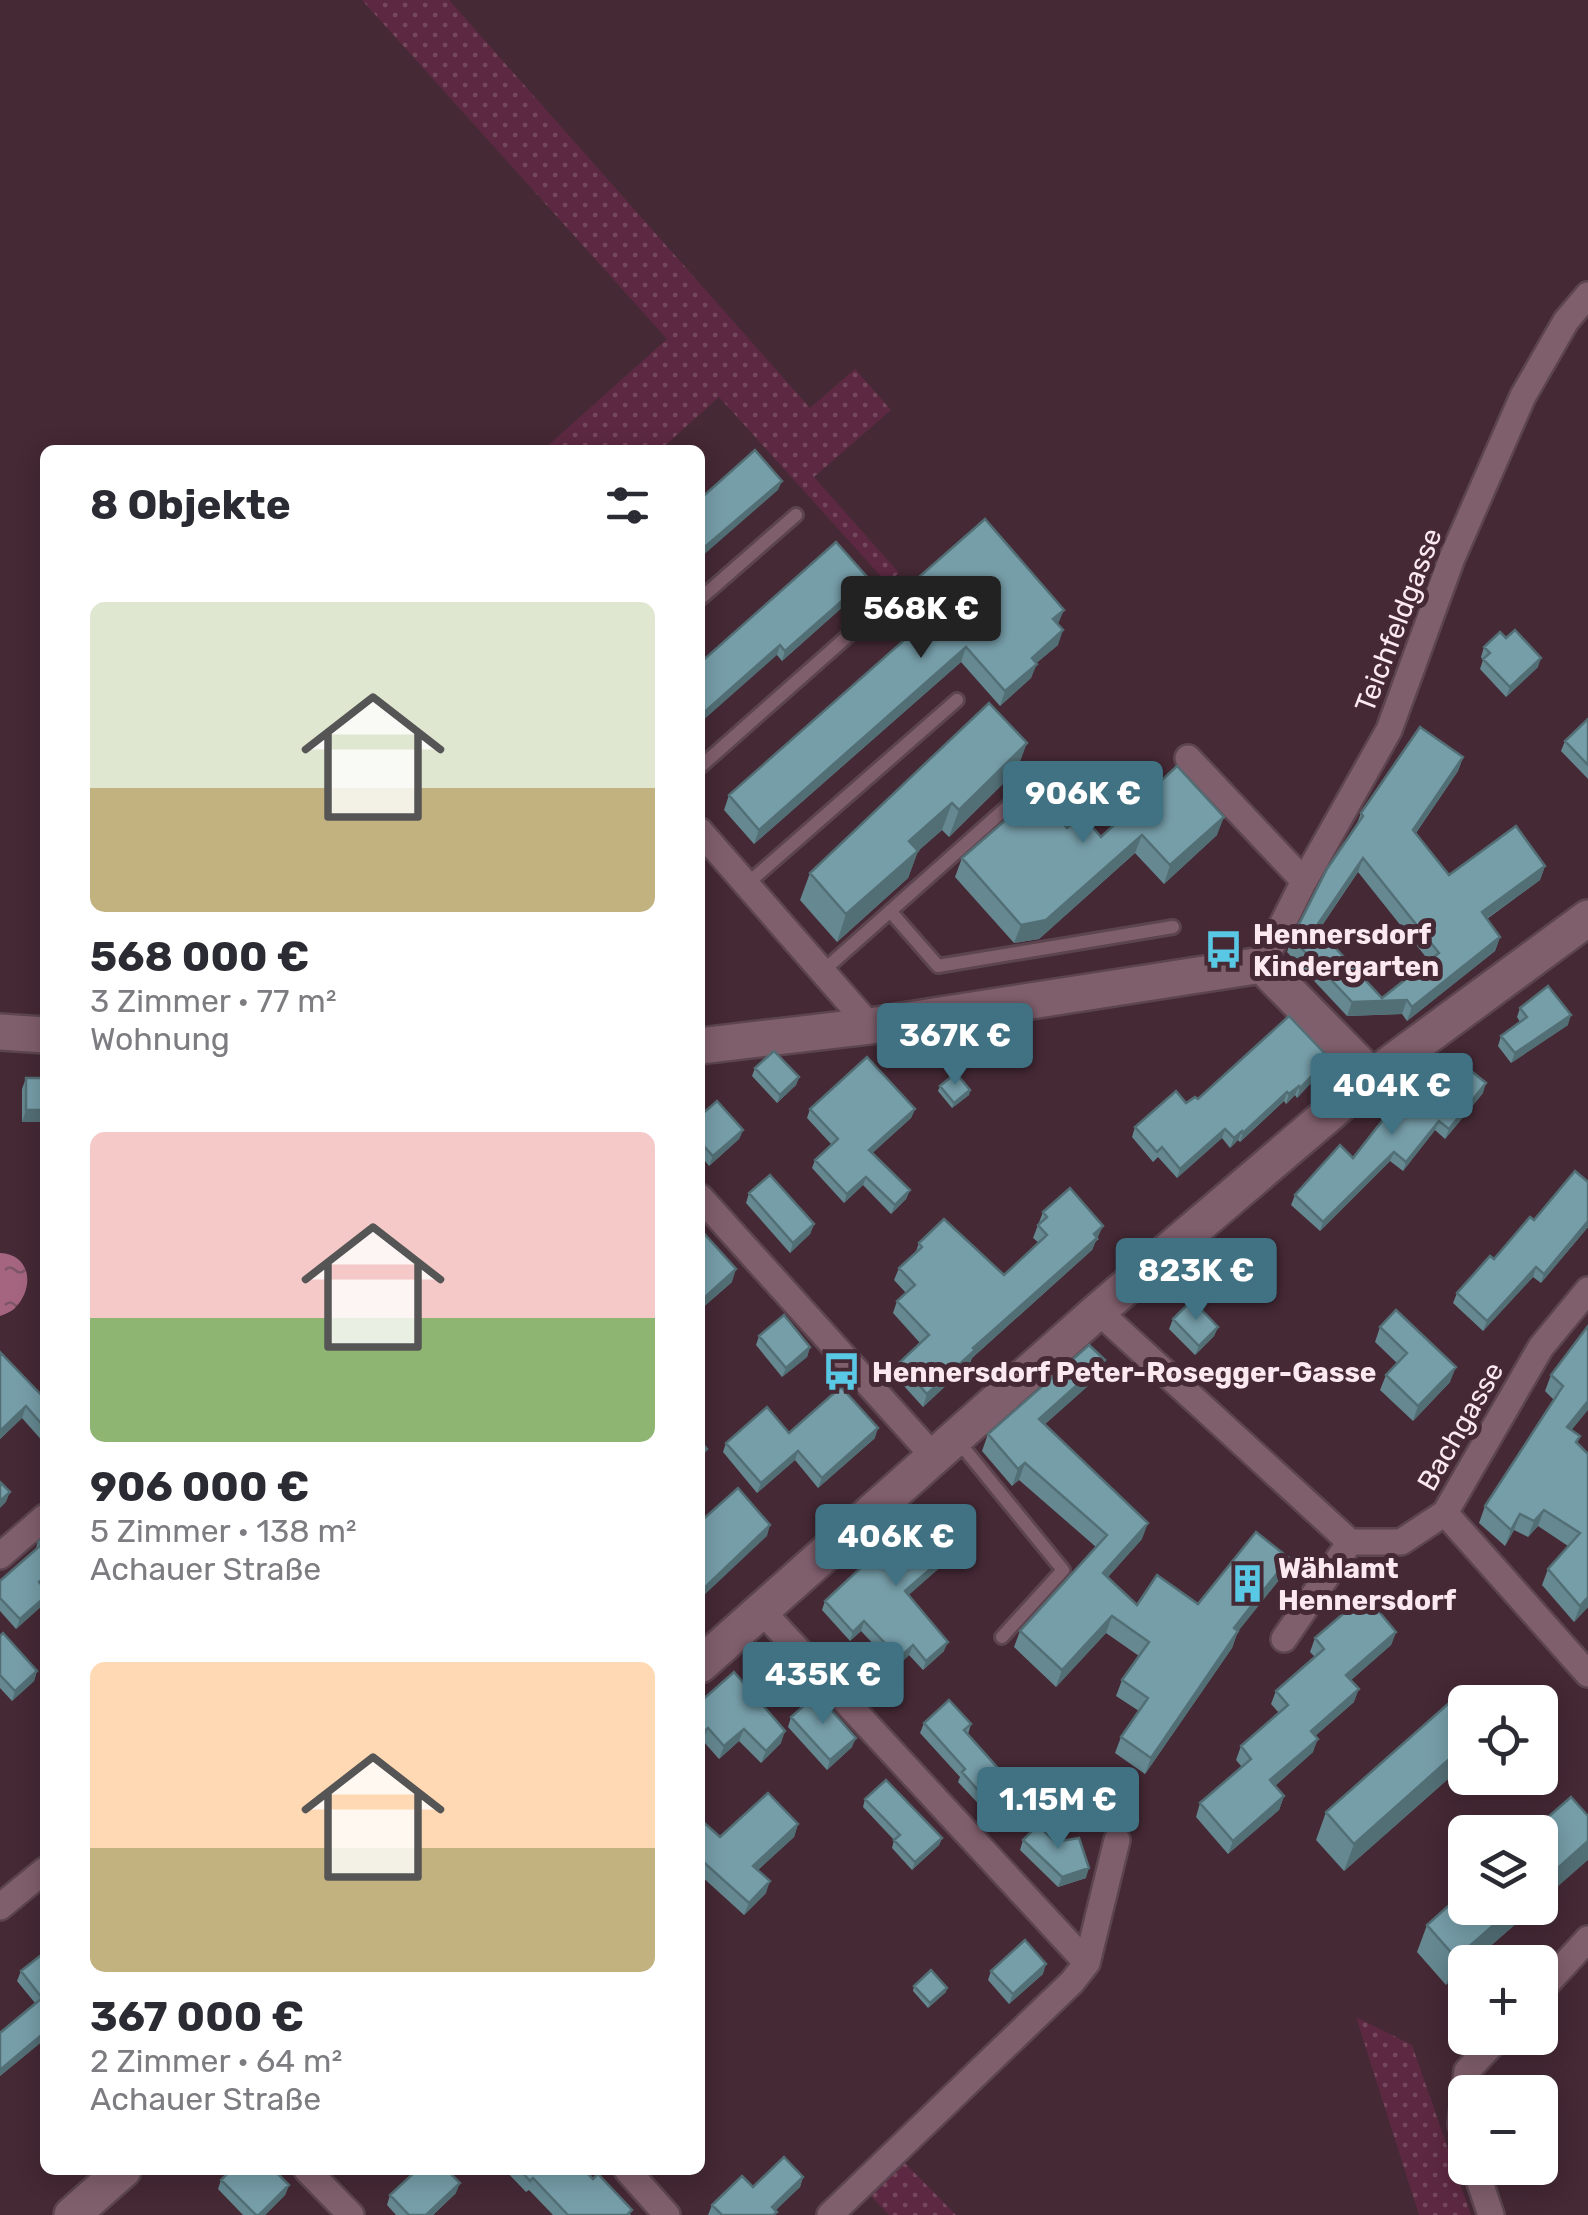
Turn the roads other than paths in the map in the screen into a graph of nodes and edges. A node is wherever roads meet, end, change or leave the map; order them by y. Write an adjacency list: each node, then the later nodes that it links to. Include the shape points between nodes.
1 (1588, 295): 10 (street, Teichfeldgasse, via 1523,396 1452,558 1390,730)
2 (796, 516): 3 (lane)
3 (705, 596)
4 (884, 604): 7 (lane)
5 (956, 700): 11 (lane)
6 (1188, 758): 10 (street)
7 (705, 763)
8 (1033, 784): 12 (lane)
9 (705, 837): 11 (street)
10 (1304, 881): 15 (street, Teichfeldgasse)
11 (746, 884): 16 (street)
12 (890, 911): 14 (lane, via 938,966); 16 (lane)
13 (1588, 918): 21 (street)
14 (1174, 927)
15 (1262, 965): 17 (street); 21 (street)
16 (823, 972): 17 (street)
17 (870, 1026): 20 (street)
18 (0, 1032): 19 (street)
19 (40, 1034)
20 (705, 1045)
21 (1372, 1076): 24 (street)
22 (705, 1202): 25 (street)
23 (1588, 1290): 26 (street, Bachgasse, via 1541,1347)
24 (1098, 1311): 25 (street); 28 (street)
25 (946, 1448): 30 (street); 31 (lane, via 1063,1570)
26 (1445, 1514): 28 (street, Bachgasse, via 1401,1542); 34 (street)
27 (40, 1521): 29 (street)
28 (1350, 1542): 32 (street)
29 (0, 1556)
30 (762, 1611): 33 (street); 39 (street)
31 (1002, 1636)
32 (1284, 1639)
33 (705, 1661)
34 (1588, 1674)
35 (1118, 1840): 39 (street)
36 (40, 1874): 37 (street)
37 (0, 1908)
38 (1588, 1939): 40 (street)
39 (1087, 1964): 50 (street)
40 (1558, 1972)
41 (1482, 2055): 42 (street)
42 (1467, 2075)
43 (116, 2175): 47 (street)
44 (312, 2175): 48 (street)
45 (632, 2175): 49 (street)
46 (1481, 2185): 51 (street)
47 (72, 2215)
48 (351, 2215)
49 (668, 2215)
50 (830, 2215)
51 (1491, 2215)

